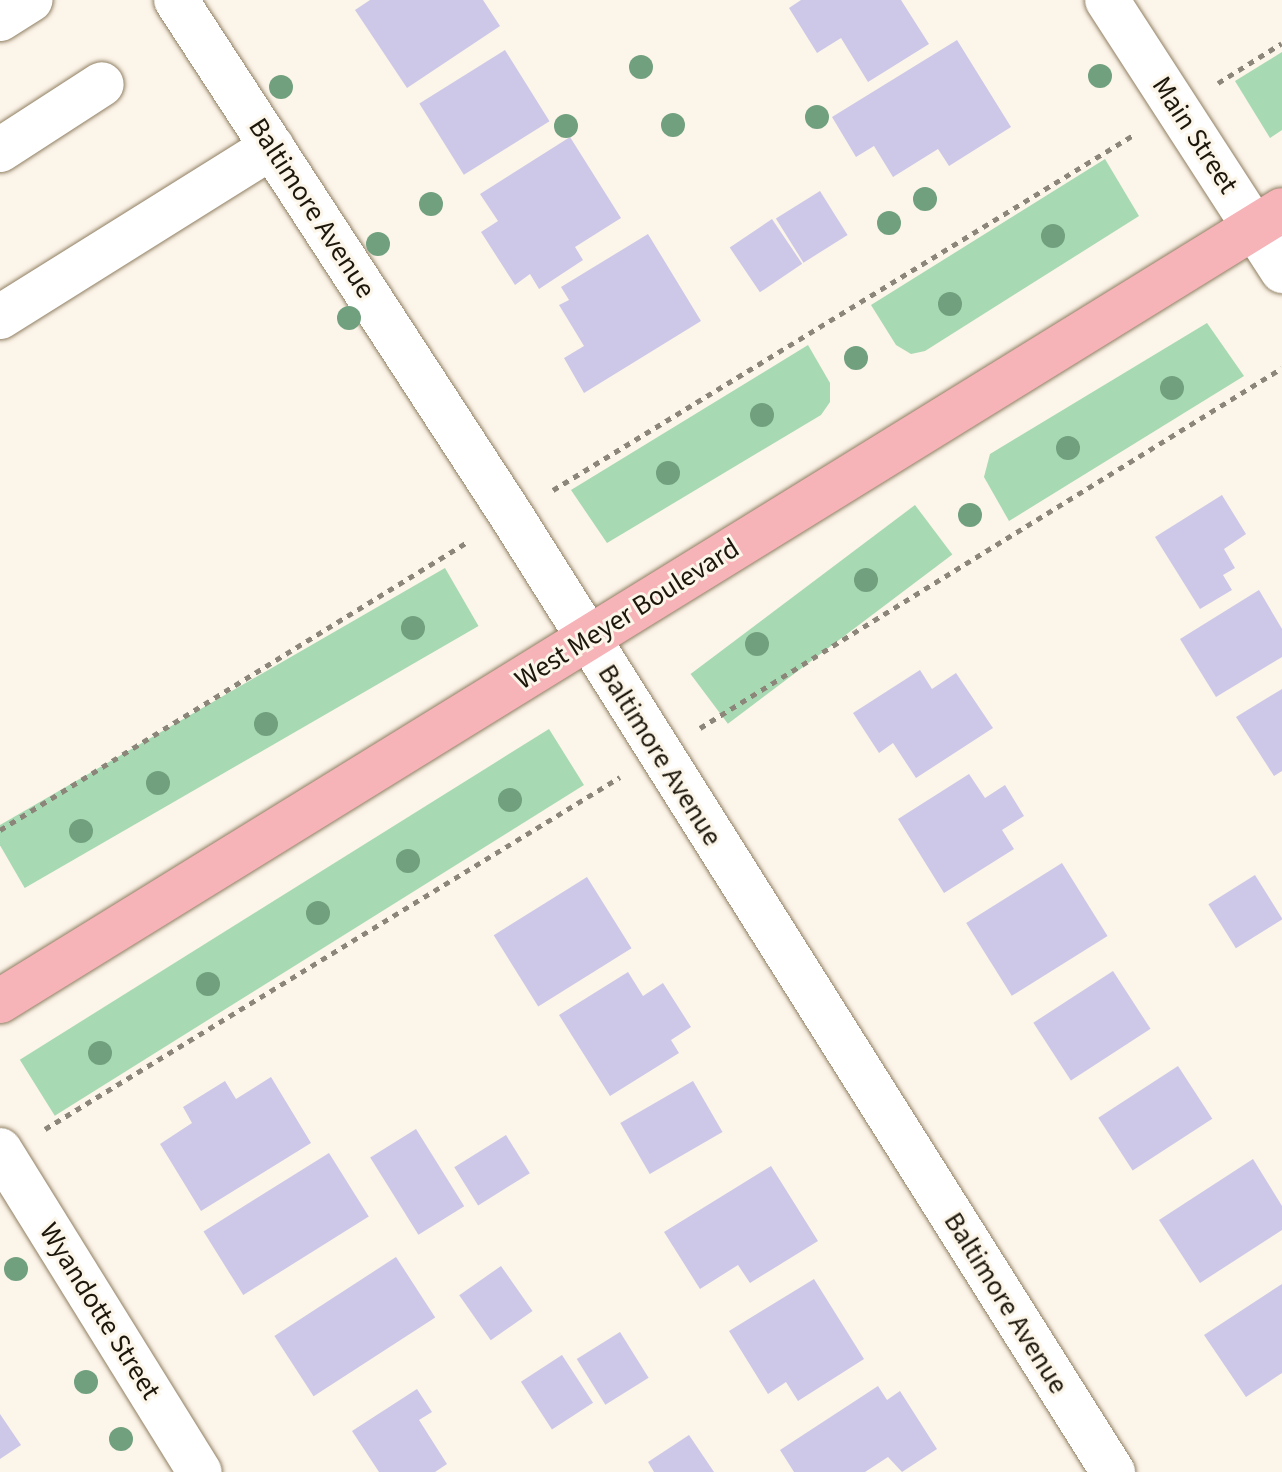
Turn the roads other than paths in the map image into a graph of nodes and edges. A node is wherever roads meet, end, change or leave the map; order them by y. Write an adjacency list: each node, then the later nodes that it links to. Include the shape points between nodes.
1 (31, 0): 4 (street)
2 (176, 0): 6 (street, Baltimore Avenue)
3 (1107, 0): 8 (street, Main Street)
4 (0, 19)
5 (102, 84): 7 (street)
6 (272, 147): 10 (street); 11 (street, Baltimore Avenue)
7 (0, 150)
8 (1268, 218): 9 (street, Main Street); 11 (main road, West Meyer Boulevard)
9 (1282, 271)
10 (0, 317)
11 (587, 639): 12 (main road, West Meyer Boulevard); 15 (street, Baltimore Avenue)
12 (0, 1001)
13 (0, 1150): 14 (street, Wyandotte Street)
14 (200, 1472)
15 (1113, 1472)

